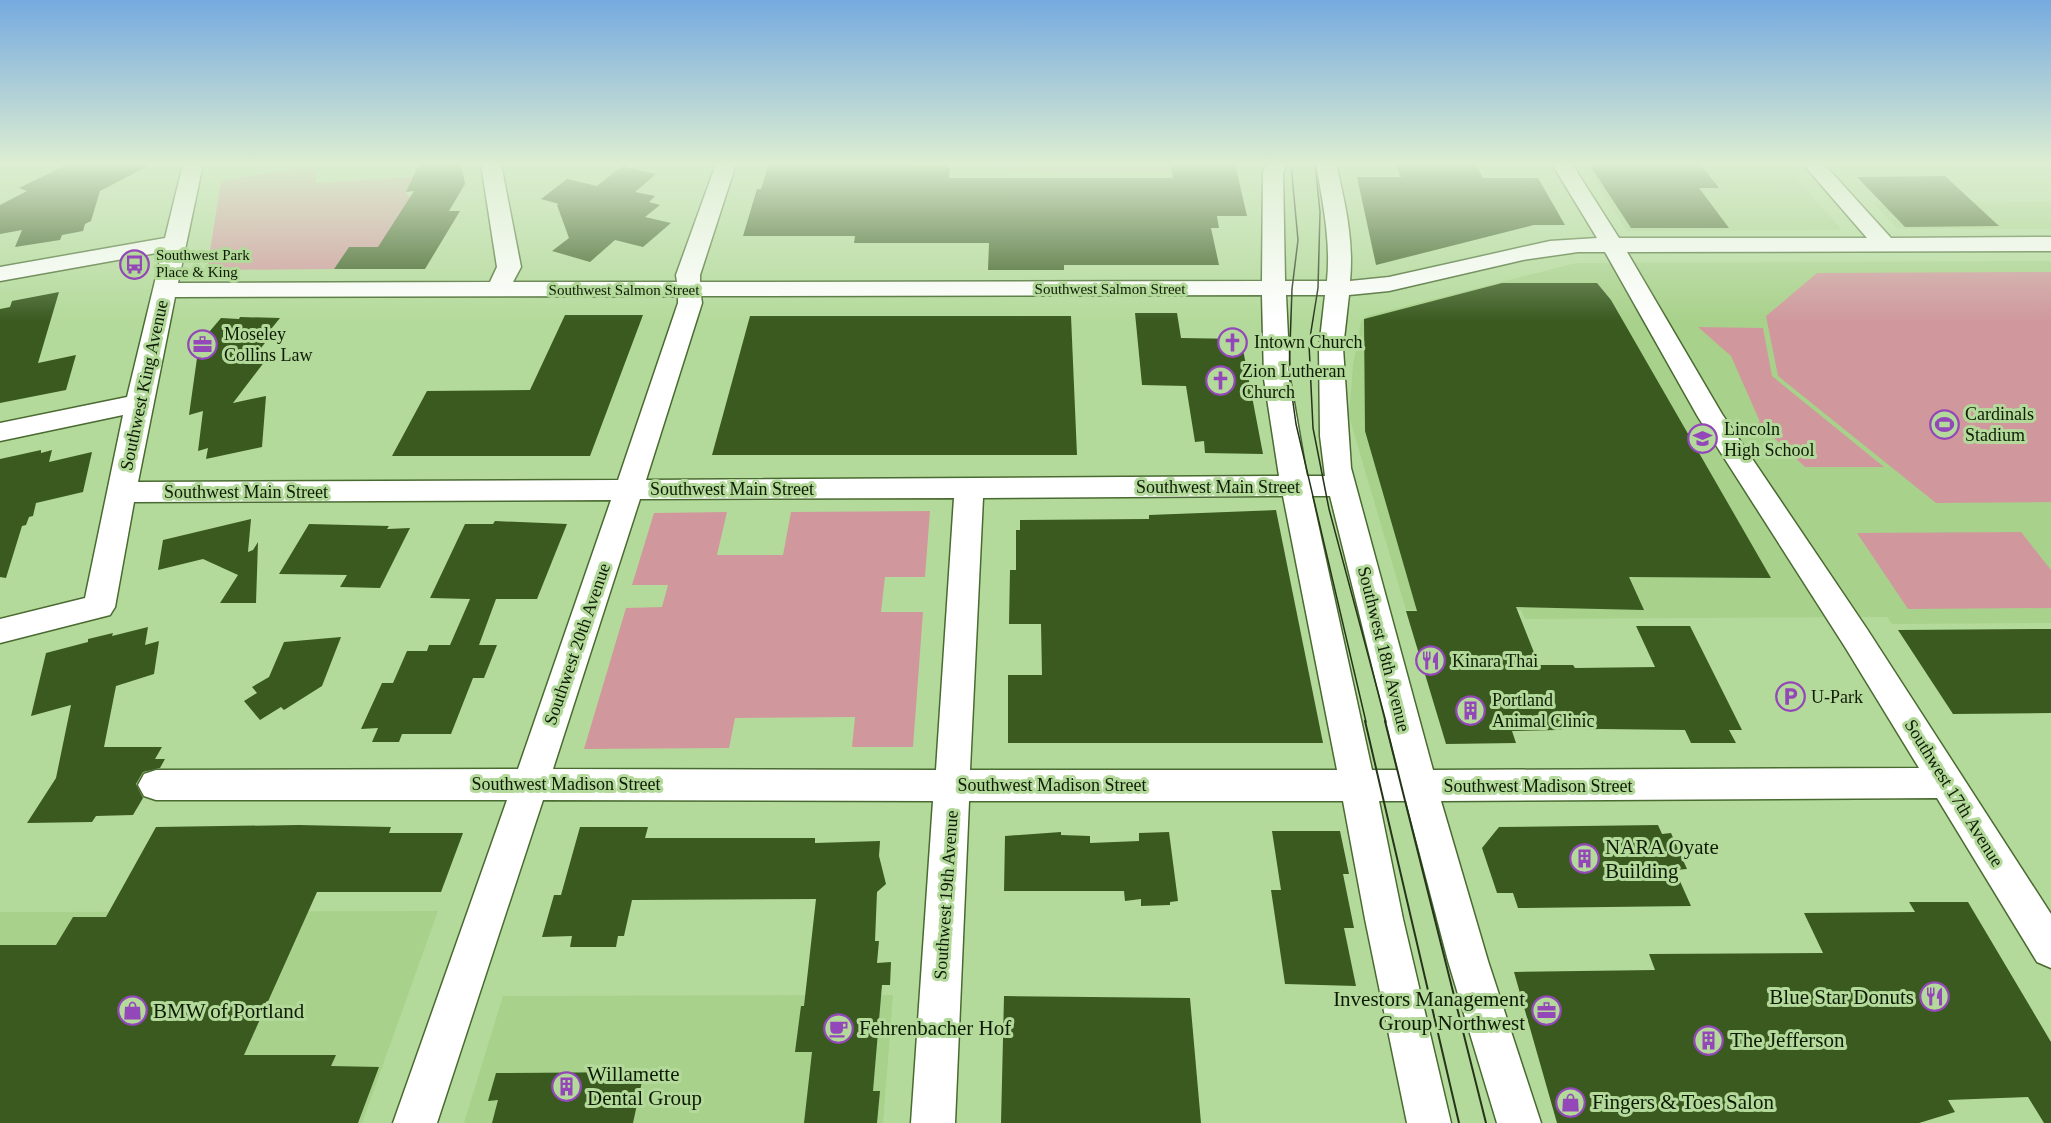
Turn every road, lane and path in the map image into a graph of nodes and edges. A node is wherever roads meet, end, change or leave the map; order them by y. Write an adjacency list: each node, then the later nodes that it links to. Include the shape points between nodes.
1 (182, 216): 8 (street, Southwest King Avenue)
2 (500, 216): 16 (street, via 509,264)
3 (708, 216): 17 (street, Southwest 20th Avenue, via 688,274)
4 (1273, 216): 13 (street)
5 (1336, 216): 14 (street, Southwest 18th Avenue, via 1340,265)
6 (1594, 216): 11 (street)
7 (1860, 216): 9 (street)
8 (176, 243): 12 (street); 15 (street, Southwest King Avenue)
9 (1885, 244): 10 (street, Southwest Salmon Street); 11 (street, Southwest Salmon Street)
10 (2051, 244)
11 (1612, 245): 14 (street, Southwest Salmon Street, via 1532,250 1405,282); 26 (street, Southwest 17th Avenue, via 1711,417)
12 (0, 274)
13 (1273, 289): 14 (street, Southwest Salmon Street); 17 (street, Southwest Salmon Street); 20 (street, via 1277,379)
14 (1337, 289): 21 (street, Southwest 18th Avenue, via 1332,382 1334,436)
15 (164, 290): 16 (street, Southwest Salmon Street); 18 (street, Southwest King Avenue)
16 (498, 290): 17 (street, Southwest Salmon Street)
17 (689, 290): 23 (street, Southwest 20th Avenue, via 690,306)
18 (138, 404): 19 (street); 24 (street, Southwest King Avenue)
19 (0, 432)
20 (1295, 486): 21 (street, Southwest Main Street); 22 (street, Southwest Main Street); 30 (street)
21 (1342, 486): 31 (street, Southwest 18th Avenue)
22 (969, 488): 23 (street, Southwest Main Street); 28 (street, Southwest 19th Avenue)
23 (630, 489): 24 (street, Southwest Main Street); 27 (street, Southwest 20th Avenue)
24 (121, 492): 25 (street, Southwest King Avenue, via 99,607)
25 (0, 631)
26 (1948, 783): 31 (street, Southwest Madison Street); 32 (street, Southwest 17th Avenue)
27 (529, 784): 28 (street, Southwest Madison Street); 29 (street, Southwest Madison Street); 33 (street, Southwest 20th Avenue)
28 (953, 784): 30 (street, Southwest Madison Street); 34 (street, Southwest 19th Avenue)
29 (156, 785)
30 (1359, 786): 31 (street, Southwest Madison Street); 35 (street)
31 (1419, 786): 36 (street, Southwest 18th Avenue)
32 (2051, 949)
33 (415, 1123)
34 (933, 1123)
35 (1429, 1123)
36 (1519, 1123)

